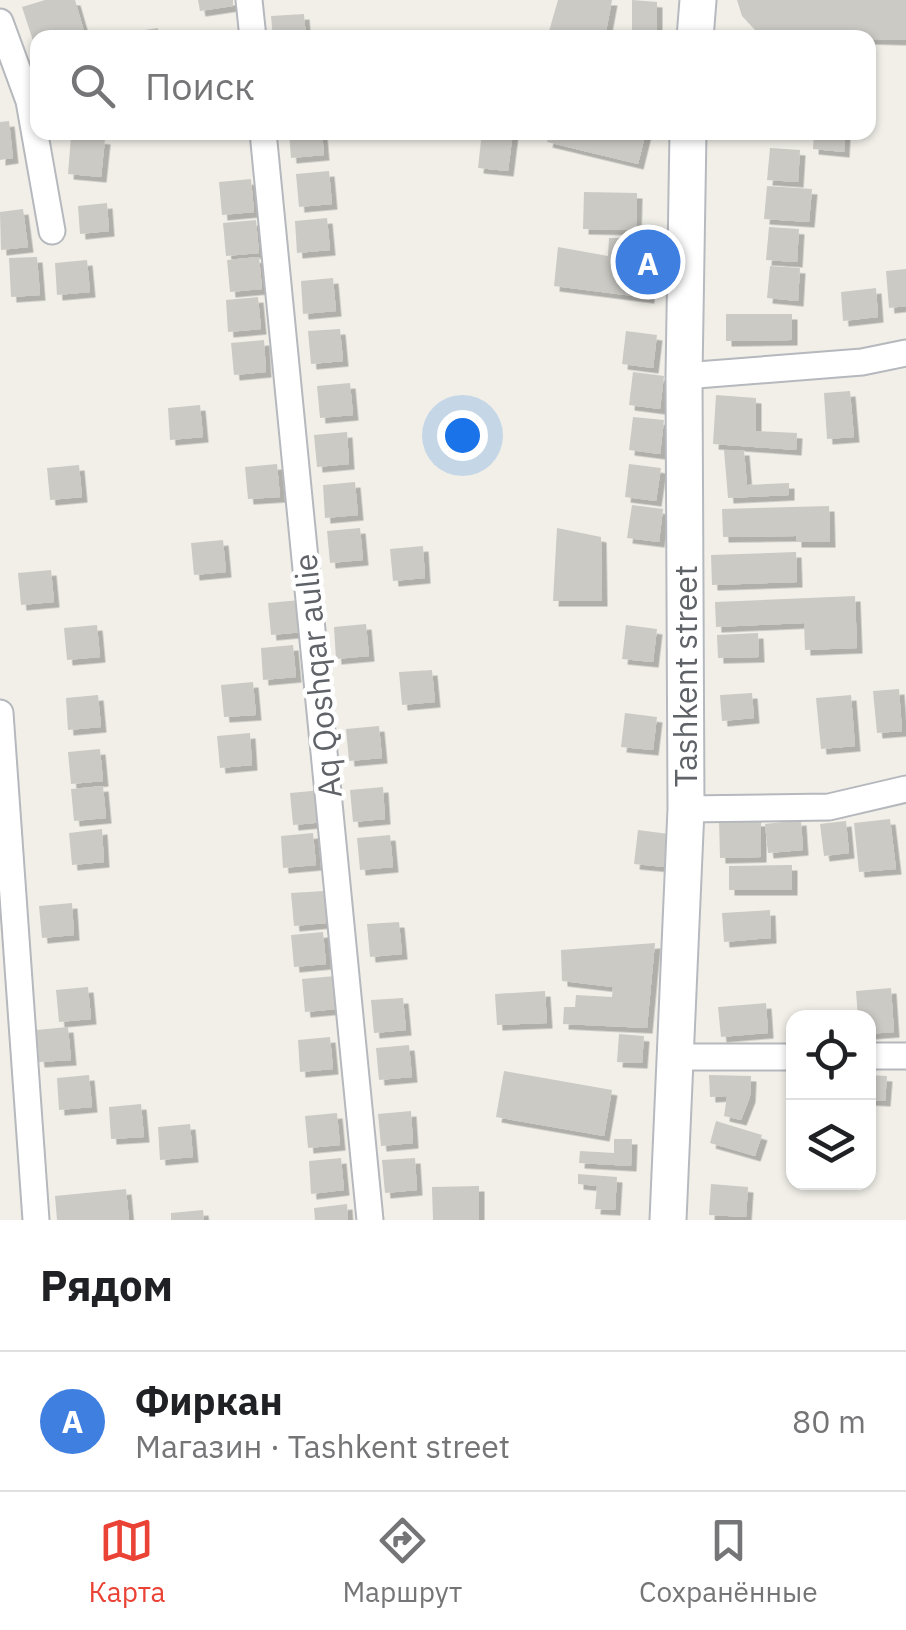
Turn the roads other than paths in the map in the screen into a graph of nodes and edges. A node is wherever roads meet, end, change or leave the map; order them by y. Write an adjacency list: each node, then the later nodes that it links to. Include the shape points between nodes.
1 (249, 0): 4 (street)
2 (698, 0): 5 (main road)
3 (0, 22): 6 (street)
4 (252, 30)
5 (696, 30)
6 (30, 101)
7 (37, 140): 10 (street)
8 (264, 140): 21 (street, Aq Qoshqar aulie)
9 (688, 140): 12 (main road, Tashkent street)
10 (52, 232)
11 (906, 353): 12 (street)
12 (684, 376): 15 (main road, Tashkent street)
13 (0, 713): 20 (street)
14 (906, 788): 15 (street, via 829,807)
15 (686, 809): 19 (main road, Tashkent street)
16 (786, 1056): 19 (street)
17 (876, 1056): 18 (street)
18 (906, 1056)
19 (678, 1057): 22 (main road, Tashkent street)
20 (36, 1220)
21 (370, 1220)
22 (668, 1220)

